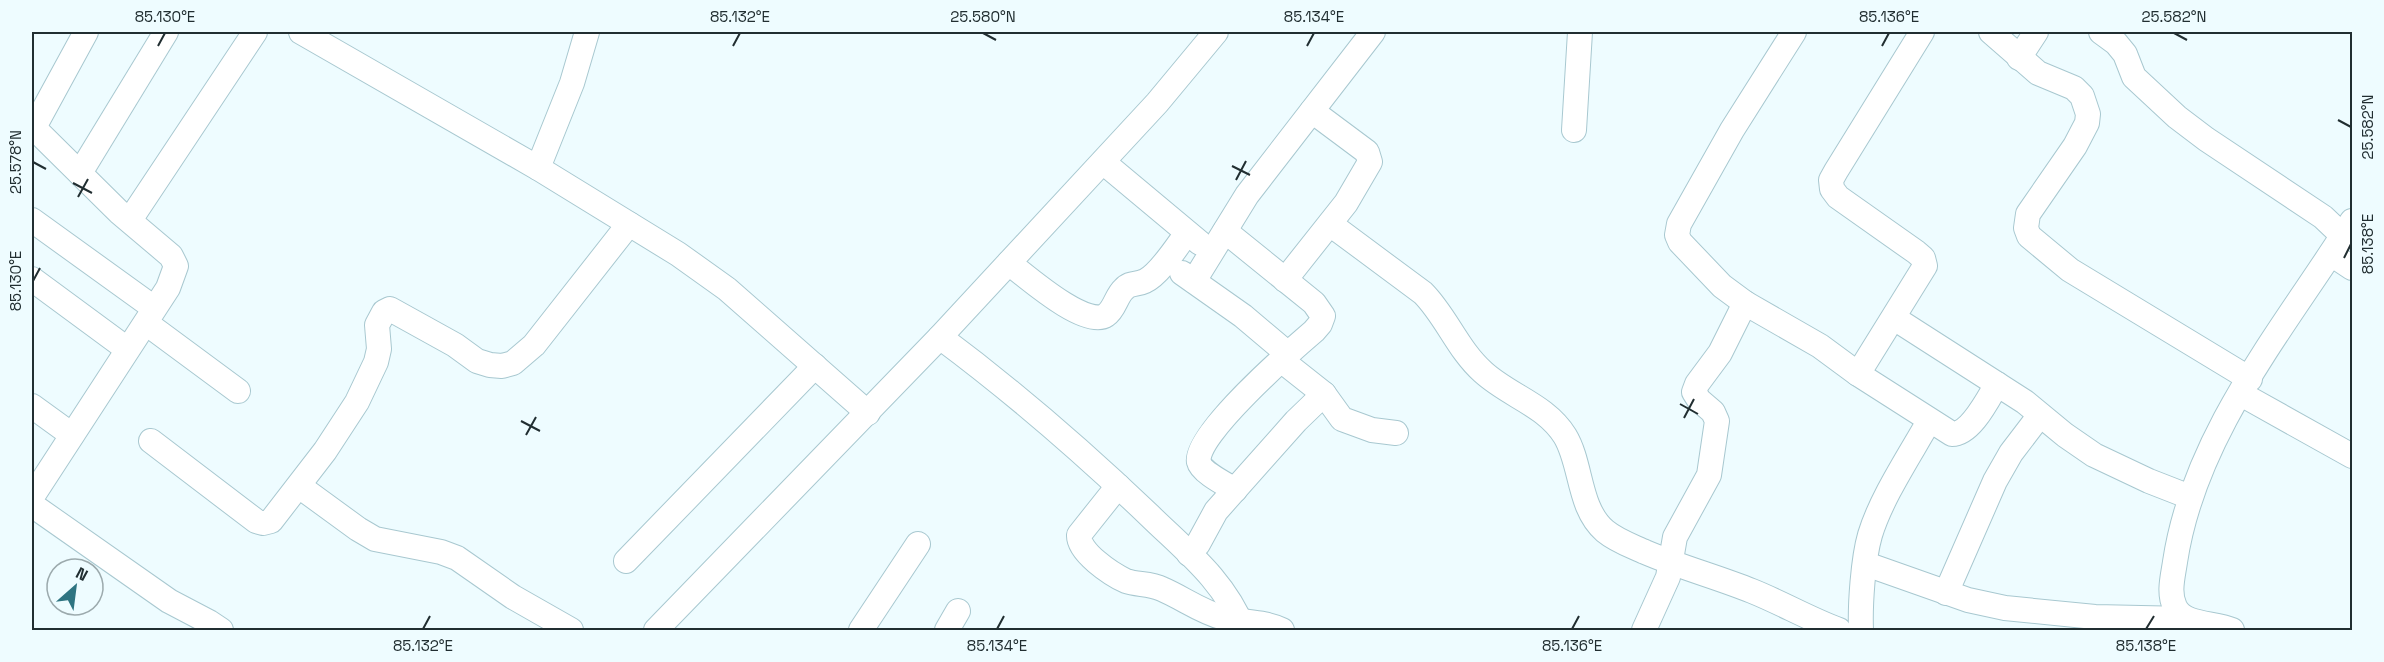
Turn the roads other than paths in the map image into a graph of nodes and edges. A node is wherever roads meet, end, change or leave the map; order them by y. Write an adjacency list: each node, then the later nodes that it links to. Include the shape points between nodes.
1 (86, 32): 16 (street)
2 (166, 32): 20 (street)
3 (255, 32): 22 (street)
4 (301, 32): 19 (street)
5 (587, 32): 19 (street, via 567,98)
6 (1216, 32): 18 (street)
7 (1373, 32): 15 (street)
8 (1580, 32): 17 (street)
9 (1794, 32): 35 (street, via 1732,130 1679,224 1677,235 1722,286)
10 (1922, 32): 37 (street, via 1831,180 1838,196 1923,258 1925,266)
11 (1991, 32): 14 (street)
12 (2036, 32): 14 (street)
13 (2101, 32): 27 (street, via 2125,54 2134,77 2184,123 2322,217)
14 (2019, 58): 44 (street, via 2038,73 2074,88 2082,96 2088,114 2075,146 2028,214 2029,236 2070,270)
15 (1312, 111): 24 (street, via 1366,152 1371,162); 25 (street, via 1247,195)
16 (32, 129): 20 (street)
17 (1574, 130)
18 (1103, 162): 26 (street); 30 (street)
19 (538, 168): 23 (street)
20 (80, 173): 22 (street)
21 (32, 220): 36 (street)
22 (130, 220): 36 (street, via 171,256 176,266 168,288)
23 (628, 224): 41 (street, via 727,290); 55 (street, via 534,345 513,363 502,366 477,361 390,309 384,312 378,324 379,349 371,376)
24 (1330, 224): 33 (street); 64 (street, via 1423,292 1483,373 1541,410 1557,425 1566,437 1594,518 1604,530 1630,546)
25 (1225, 231): 28 (street); 33 (street)
26 (1187, 233): 28 (street); 29 (street)
27 (2342, 237): 31 (street); 44 (street)
28 (1212, 253): 34 (street)
29 (1165, 261): 30 (street, via 1146,281 1123,289 1110,312 1096,319 1077,312); 34 (street)
30 (1009, 263): 38 (street)
31 (2352, 268)
32 (32, 279): 39 (street)
33 (1285, 280): 40 (street, via 1314,303 1323,316 1314,331)
34 (1194, 281): 40 (street, via 1243,316)
35 (1745, 303): 42 (street, via 1820,346); 64 (street, via 1720,353 1694,392 1713,412 1715,443 1709,476 1675,537)
36 (150, 315): 39 (street); 45 (street)
37 (1894, 318): 42 (street); 43 (street)
38 (940, 337): 48 (street); 56 (street, via 1035,411)
39 (127, 350): 52 (street)
40 (1285, 357): 46 (street); 57 (street, via 1237,404 1199,454 1202,468)
41 (815, 366): 48 (street); 63 (street)
42 (1858, 374): 50 (street)
43 (1997, 384): 49 (street); 50 (street, via 1978,414 1959,434)
44 (2246, 386): 54 (street); 58 (street)
45 (238, 391)
46 (1324, 394): 51 (street, via 1342,418 1372,430); 57 (street)
47 (32, 406): 52 (street)
48 (868, 413): 71 (street)
49 (2040, 415): 58 (street, via 2107,462); 66 (street, via 1995,481)
50 (1929, 421): 65 (street, via 1875,521)
51 (1396, 433)
52 (72, 435): 59 (street)
53 (151, 441): 55 (street, via 262,524 271,521)
54 (2352, 456)
55 (299, 486): 70 (street, via 375,539 457,558 513,597)
56 (1118, 486): 62 (street); 68 (street, via 1079,535 1083,548 1128,581 1161,588)
57 (1235, 490): 62 (street, via 1210,518)
58 (2190, 496): 67 (street, via 2172,585 2174,606)
59 (32, 497)
60 (32, 506): 69 (street, via 169,601)
61 (918, 544): 72 (street)
62 (1189, 554): 68 (street, via 1219,584)
63 (627, 561)
64 (1672, 563): 74 (street); 75 (street, via 1750,590)
65 (1866, 564): 66 (street); 76 (street)
66 (1946, 593): 67 (street, via 2005,608 2095,617)
67 (2187, 619): 77 (street)
68 (1242, 626): 73 (street, via 1265,624)
69 (221, 630)
70 (572, 630)
71 (656, 630)
72 (861, 630)
73 (1282, 630)
74 (1644, 630)
75 (1839, 630)
76 (1861, 630)
77 (2232, 630)

